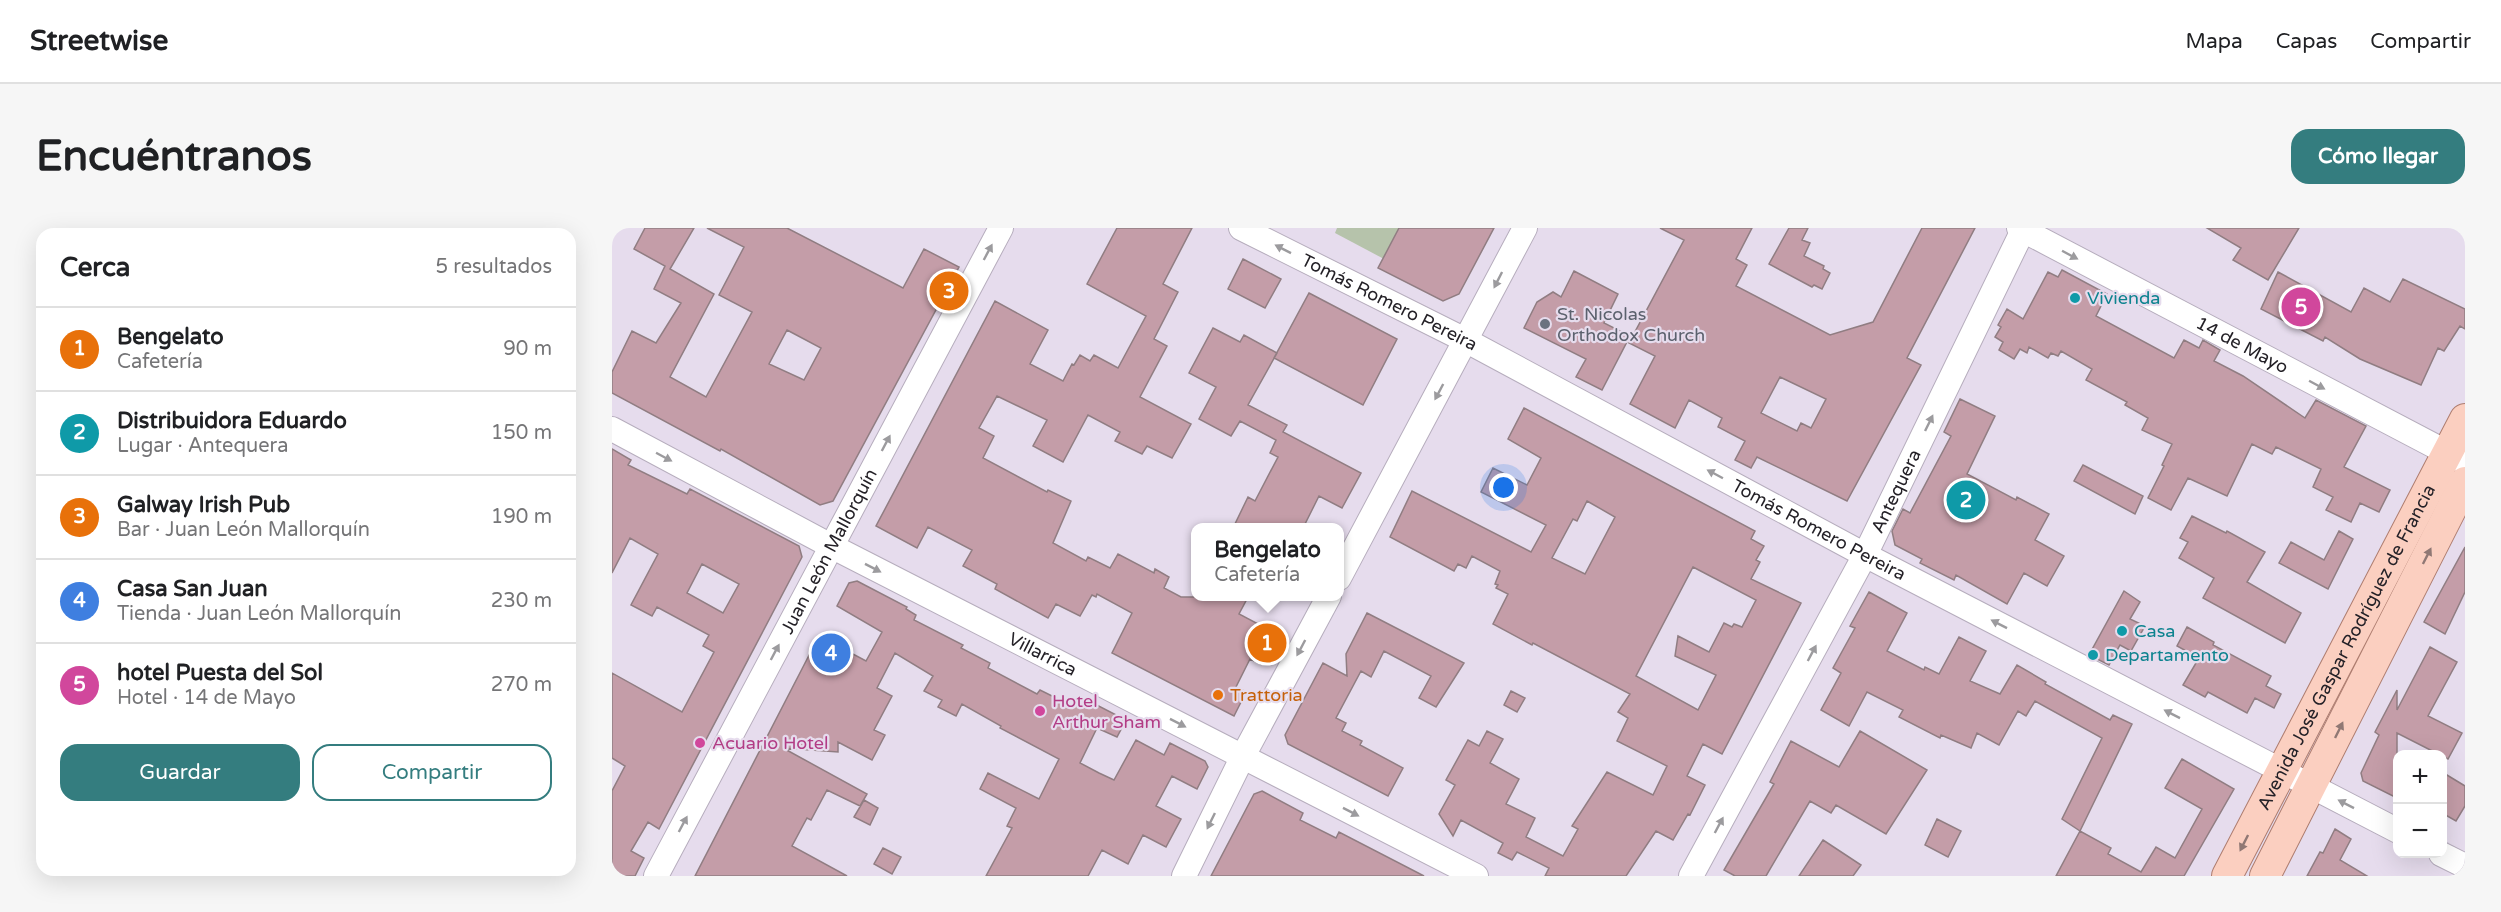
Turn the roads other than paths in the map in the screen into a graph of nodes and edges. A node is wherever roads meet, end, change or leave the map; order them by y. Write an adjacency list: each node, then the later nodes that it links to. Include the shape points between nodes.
1 (1000, 228): 10 (street, Juan León Mallorquín, one-way to 1)
2 (1241, 228): 5 (street, Tomás Romero Pereira, one-way to 2)
3 (1525, 228): 5 (street, one-way to 5)
4 (2022, 229): 8 (street, 14 de Mayo, one-way to 8); 11 (street, Antequera, one-way to 4)
5 (1467, 341): 11 (street, Tomás Romero Pereira, one-way to 5); 12 (street, one-way to 12)
6 (2465, 419): 8 (main road, Avenida José Gaspar Rodríguez de Francia)
7 (612, 429): 10 (street, Villarrica, one-way to 10)
8 (2456, 458): 15 (main road, Avenida José Gaspar Rodríguez de Francia)
9 (2465, 482): 16 (main road, Avenida José Gaspar Rodríguez de Francia, one-way to 9)
10 (831, 546): 14 (street, Villarrica, one-way to 14); 20 (street, Juan León Mallorquín, one-way to 10)
11 (1865, 555): 15 (street, Tomás Romero Pereira, one-way to 11); 23 (street, Antequera, one-way to 11)
12 (1344, 569)
13 (1327, 601): 14 (street, one-way to 14)
14 (1243, 756): 21 (street, one-way to 21); 22 (street, Villarrica, one-way to 22)
15 (2282, 771): 16 (street, Tomás Romero Pereira); 24 (main road, Avenida José Gaspar Rodríguez de Francia, one-way to 24)
16 (2312, 786): 17 (street, Tomás Romero Pereira, one-way to 16); 25 (main road, Avenida José Gaspar Rodríguez de Francia)
17 (2393, 829)
18 (2447, 857): 19 (street)
19 (2465, 866)
20 (656, 876)
21 (1184, 876)
22 (1476, 876)
23 (1691, 876)
24 (2227, 876)
25 (2265, 876)

